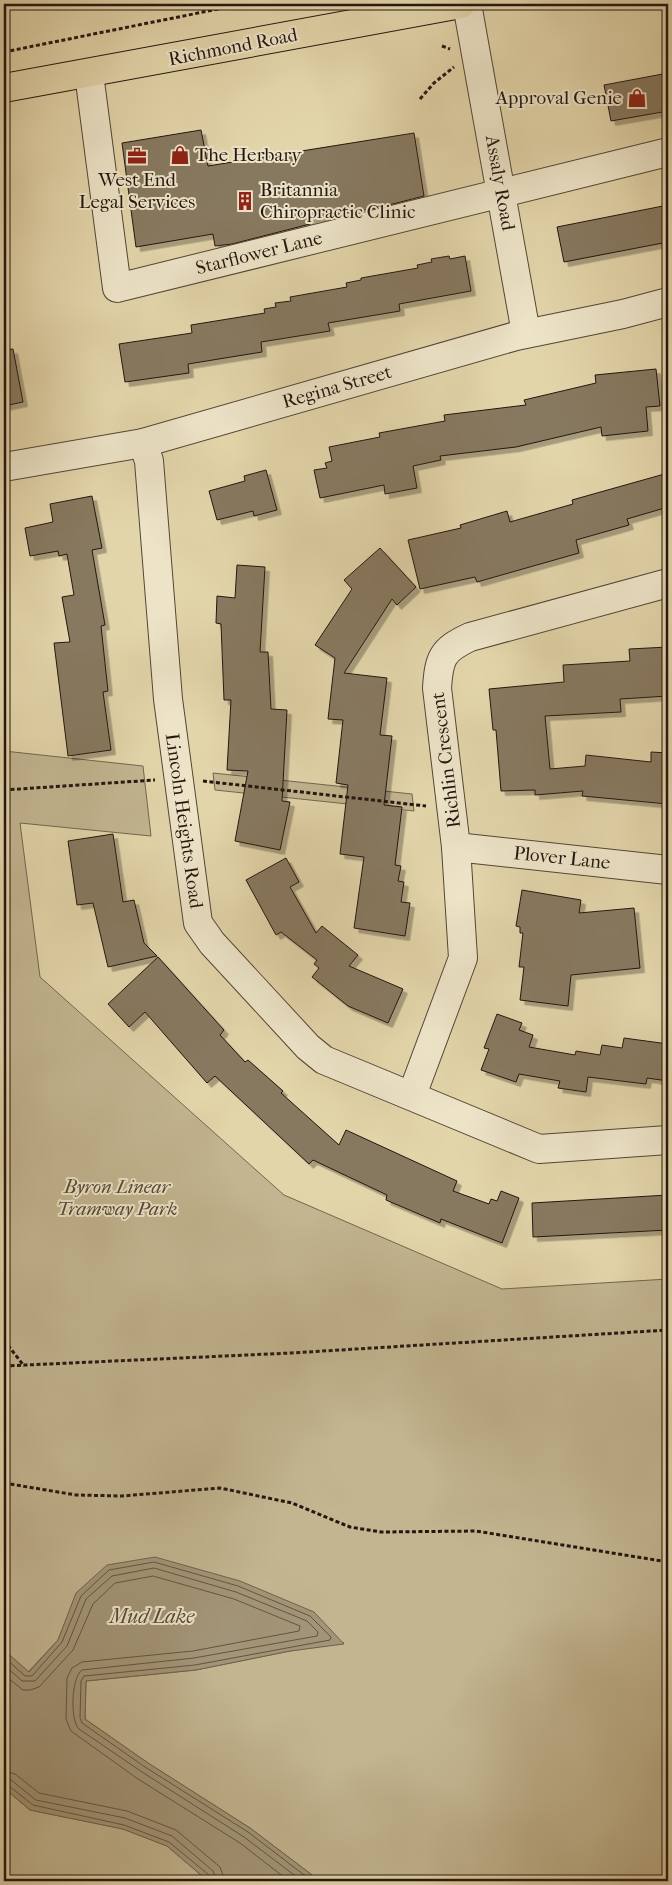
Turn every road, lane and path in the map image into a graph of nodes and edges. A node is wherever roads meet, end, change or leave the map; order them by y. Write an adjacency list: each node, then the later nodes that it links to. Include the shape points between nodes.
1 (243, 4): 4 (path)
2 (461, 4): 6 (main road, Richmond Road)
3 (467, 4): 10 (street, Assaly Road)
4 (4, 52)
5 (455, 66): 8 (path)
6 (89, 74): 7 (main road, Richmond Road); 10 (street, Starflower Lane, via 118,288)
7 (4, 88)
8 (420, 99)
9 (668, 152): 10 (street, Starflower Lane)
10 (503, 193): 12 (street, Assaly Road)
11 (668, 302): 12 (street, Regina Street)
12 (526, 333): 13 (street, Regina Street)
13 (143, 443): 14 (street, Regina Street); 16 (street, Lincoln Heights Road, via 149,461 168,699)
14 (4, 467)
15 (668, 583): 18 (street, Richlin Crescent, via 470,637 450,647 439,668 437,688)
16 (179, 778): 17 (path); 18 (path); 21 (street, Lincoln Heights Road, via 198,923 212,943 308,1047 324,1060)
17 (4, 791)
18 (451, 809): 19 (street, Richlin Crescent)
19 (456, 847): 20 (street, Plover Lane); 21 (street, Richlin Crescent, via 463,958)
20 (668, 870)
21 (412, 1095): 22 (street, Lincoln Heights Road, via 539,1149)
22 (668, 1140)
23 (668, 1330): 26 (path)
24 (4, 1340): 26 (path)
25 (4, 1366): 26 (path)
26 (24, 1366)
27 (4, 1483): 28 (path, via 76,1494 122,1496 220,1488 292,1504 350,1527 381,1532 476,1531)
28 (668, 1562)

